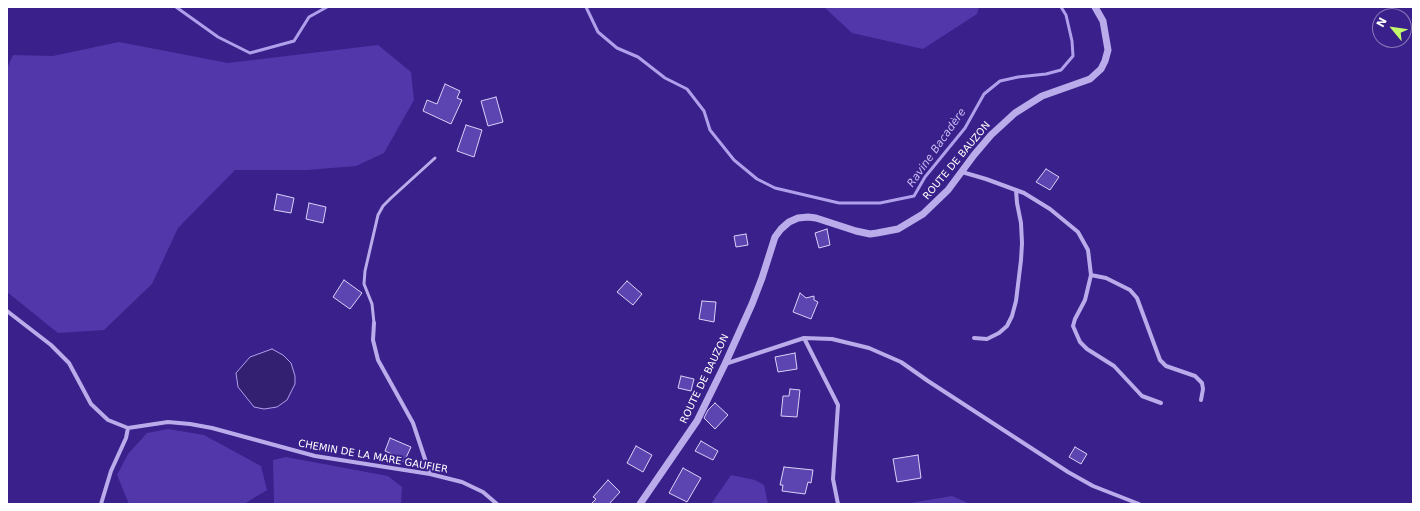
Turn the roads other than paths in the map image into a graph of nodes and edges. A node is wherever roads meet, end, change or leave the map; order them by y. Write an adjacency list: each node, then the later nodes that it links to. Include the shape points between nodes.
1 (1095, 7): 3 (street, ROUTE DE BAUZON, via 1103,21 1108,50 1101,69 1090,79 1042,96 1016,113 991,135)
2 (434, 158): 7 (lane, via 383,206 378,215 364,284 372,304)
3 (962, 172): 4 (street); 10 (street, ROUTE DE BAUZON, via 923,214 887,232 870,234 808,217 789,222 775,237 762,278)
4 (1016, 190): 5 (street, via 1050,209 1078,232 1088,250); 9 (street, via 1021,223 1021,254 1012,316 1007,326 999,333 987,338)
5 (1091, 275): 11 (street, via 1106,278 1130,290 1137,298 1160,360 1166,366 1195,376 1202,383); 12 (street, via 1085,300 1074,319 1073,326 1080,342 1114,366 1142,396)
6 (7, 311): 13 (street, via 51,345 69,363 91,404 108,420)
7 (374, 323): 14 (street, via 373,340 378,360 413,423)
8 (804, 338): 10 (street); 18 (street, via 838,406 833,479); 19 (street, via 832,339 869,348 902,362 1068,472 1093,486)
9 (974, 338)
10 (725, 364): 17 (street, ROUTE DE BAUZON, via 697,421)
11 (1201, 400)
12 (1161, 403)
13 (128, 428): 14 (street, CHEMIN DE LA MARE GAUFIER, via 168,422 190,424 315,456); 15 (street)
14 (430, 474): 16 (street, CHEMIN DE LA MARE GAUFIER, via 462,482 483,492)
15 (101, 504)
16 (497, 504)
17 (640, 504)
18 (838, 504)
19 (1139, 504)

